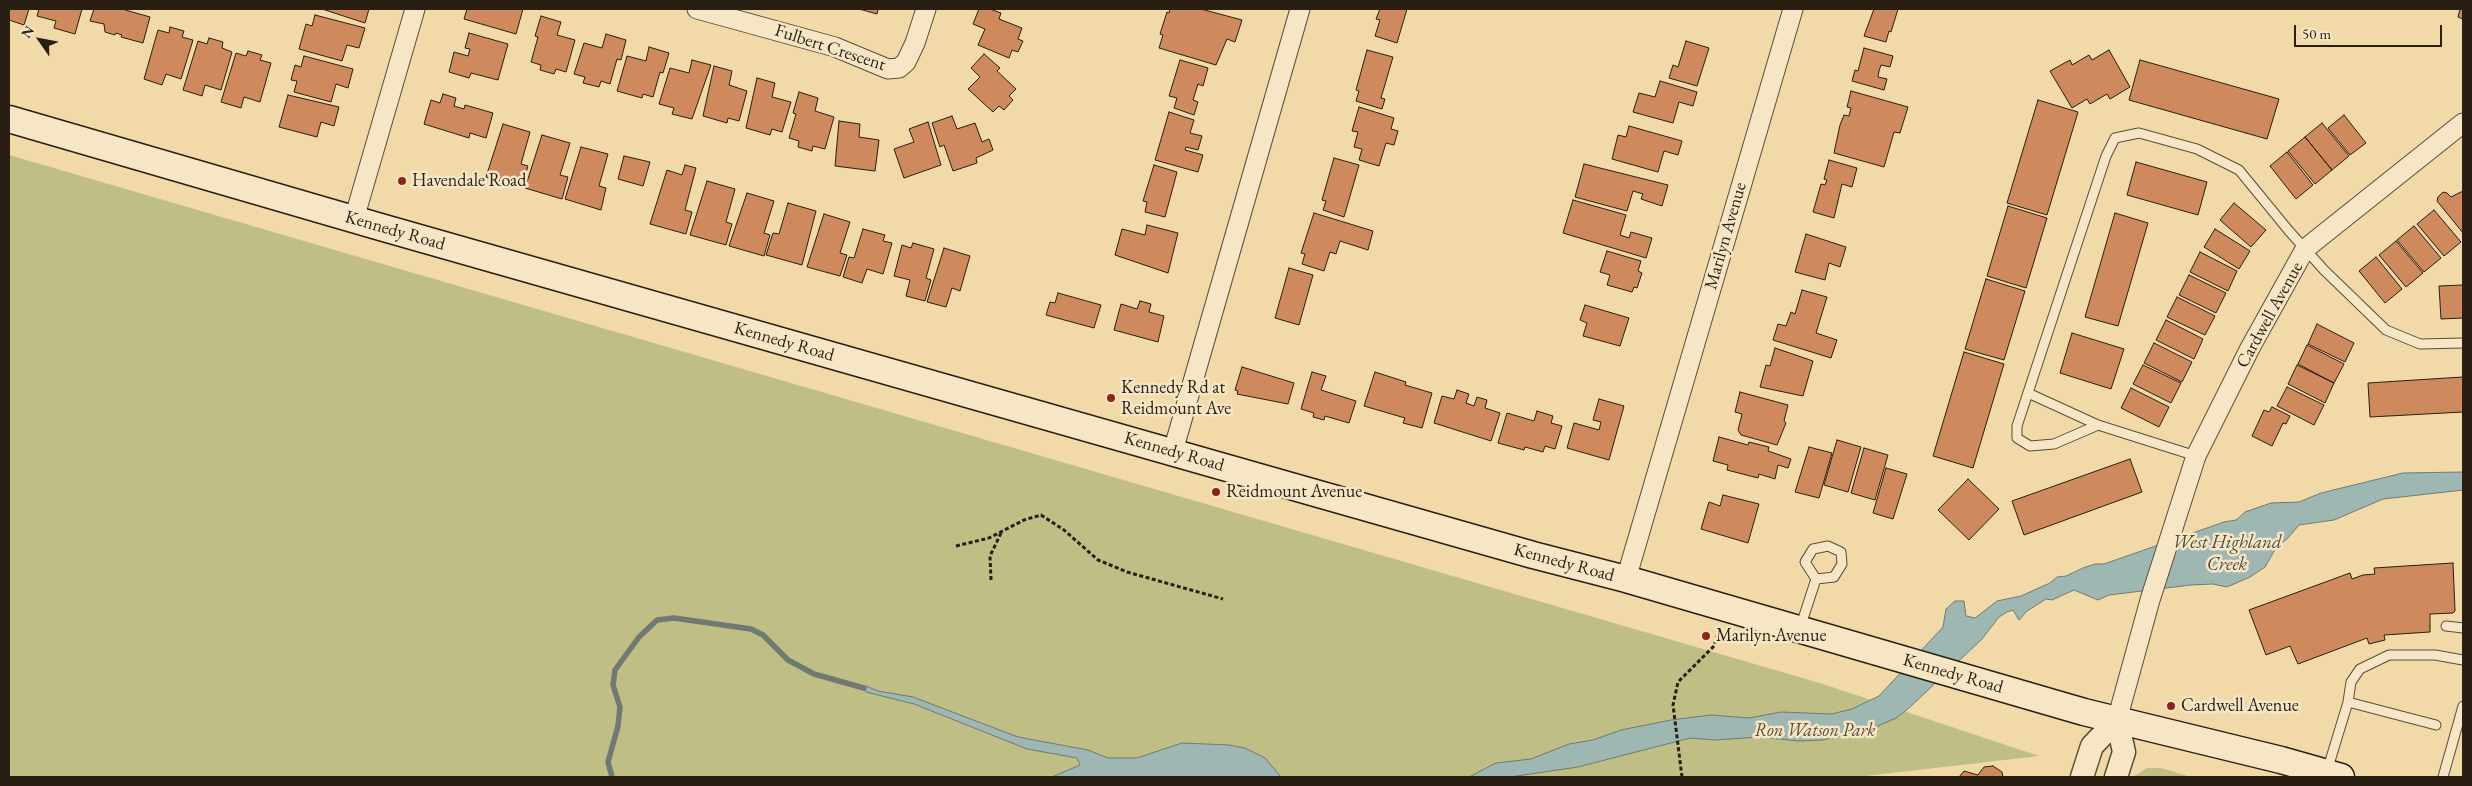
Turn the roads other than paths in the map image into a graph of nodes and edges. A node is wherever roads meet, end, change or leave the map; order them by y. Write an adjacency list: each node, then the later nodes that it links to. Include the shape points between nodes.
1 (415, 9): 8 (street)
2 (697, 9): 3 (street, Fulbert Crescent, via 835,47 888,69 899,68 906,62)
3 (926, 9)
4 (1300, 9): 13 (street)
5 (1793, 9): 15 (street, Marilyn Avenue)
6 (9, 119): 8 (main road, Kennedy Road)
7 (2463, 123): 9 (street, Cardwell Avenue)
8 (354, 220): 13 (main road, Kennedy Road)
9 (2306, 249): 10 (lane, Cardwell Avenue, via 2386,330 2420,344); 11 (lane, via 2239,170 2197,149 2139,133 2115,138 2106,156); 14 (street, Cardwell Avenue, via 2250,348)
10 (2463, 343)
11 (2028, 393): 12 (lane); 12 (lane, via 2017,426 2017,438 2030,446 2054,444)
12 (2098, 425): 14 (lane)
13 (1173, 451): 15 (main road, Kennedy Road)
14 (2196, 456): 23 (street, Cardwell Avenue, via 2150,600)
15 (1626, 579): 19 (main road, Kennedy Road)
16 (1816, 579): 16 (lane, via 1834,577 1842,564 1841,552 1828,546 1813,549 1805,562); 19 (lane)
17 (2446, 626): 18 (lane)
18 (2463, 628)
19 (1799, 631): 23 (main road, Kennedy Road)
20 (2463, 660): 21 (lane, via 2434,655 2389,655 2360,669 2351,682)
21 (2348, 702): 24 (lane); 25 (lane)
22 (2463, 706): 28 (lane)
23 (2117, 720): 25 (main road, Kennedy Road); 26 (street, via 2092,746); 27 (street, via 2124,752)
24 (2436, 725)
25 (2334, 775)
26 (2082, 777)
27 (2116, 777)
28 (2443, 777)

